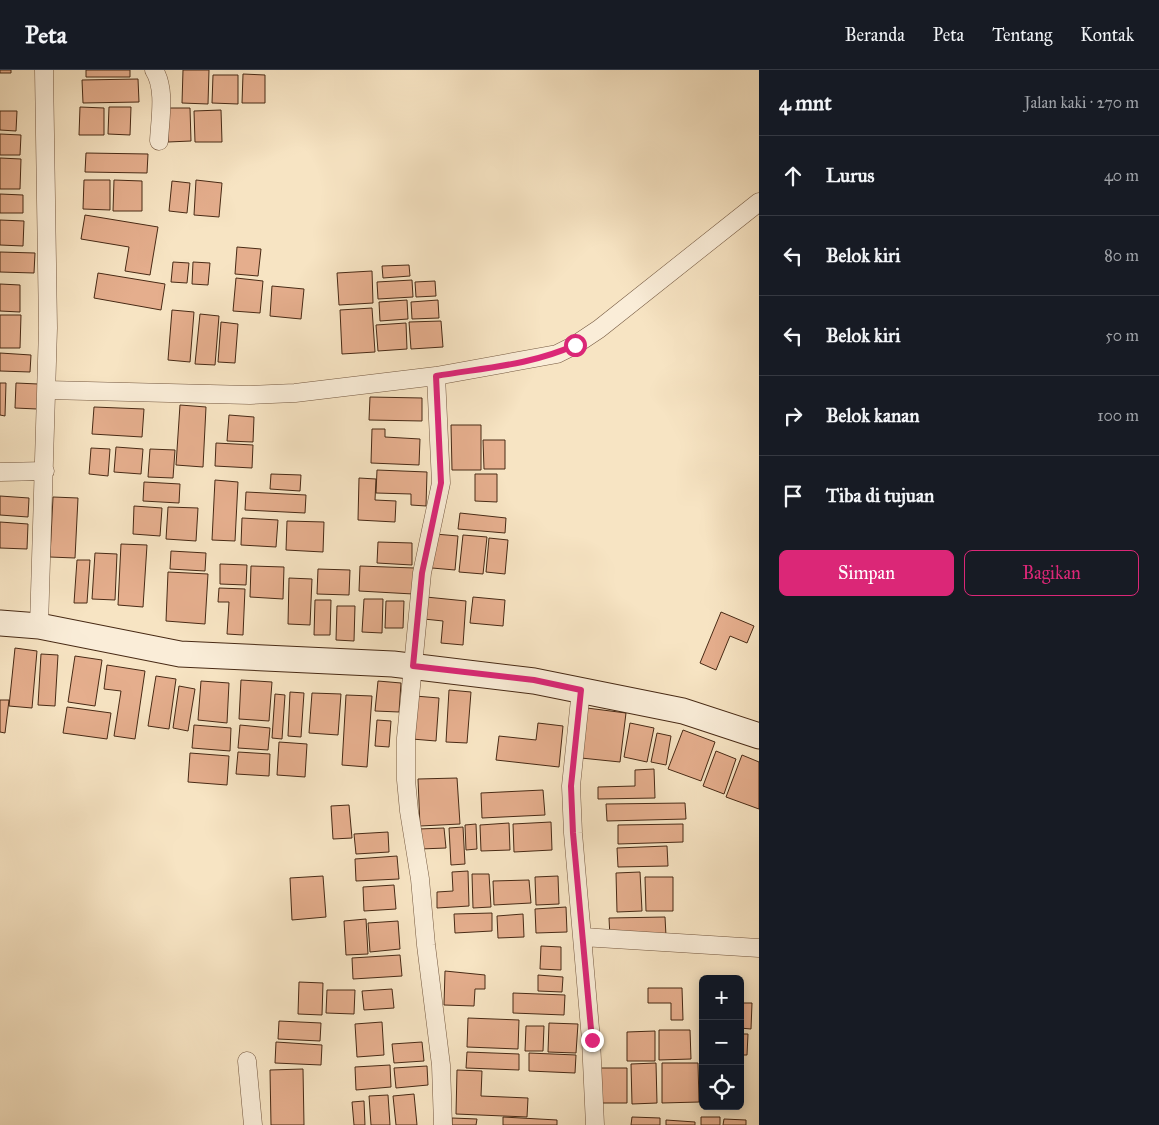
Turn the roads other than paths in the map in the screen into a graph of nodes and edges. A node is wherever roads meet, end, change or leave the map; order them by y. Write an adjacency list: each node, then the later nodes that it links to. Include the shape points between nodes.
1 (44, 70): 6 (street, via 48,256)
2 (154, 70): 3 (street, via 158,75 161,100)
3 (159, 141)
4 (759, 202): 5 (street, via 575,345 557,354)
5 (436, 376): 6 (street, via 250,395); 11 (street, via 441,483 422,573)
6 (46, 390): 7 (street)
7 (45, 471): 8 (street); 10 (street)
8 (0, 472)
9 (0, 624): 10 (main road)
10 (39, 626): 11 (main road, via 180,654)
11 (413, 666): 12 (main road, via 534,680); 18 (street, via 406,738 408,811 419,870 441,1065)
12 (581, 690): 13 (main road, via 683,711); 14 (street, via 571,786)
13 (759, 736)
14 (582, 937): 15 (street); 19 (street, via 592,1040)
15 (759, 948)
16 (247, 1061): 17 (street)
17 (253, 1125)
18 (443, 1125)
19 (595, 1125)

